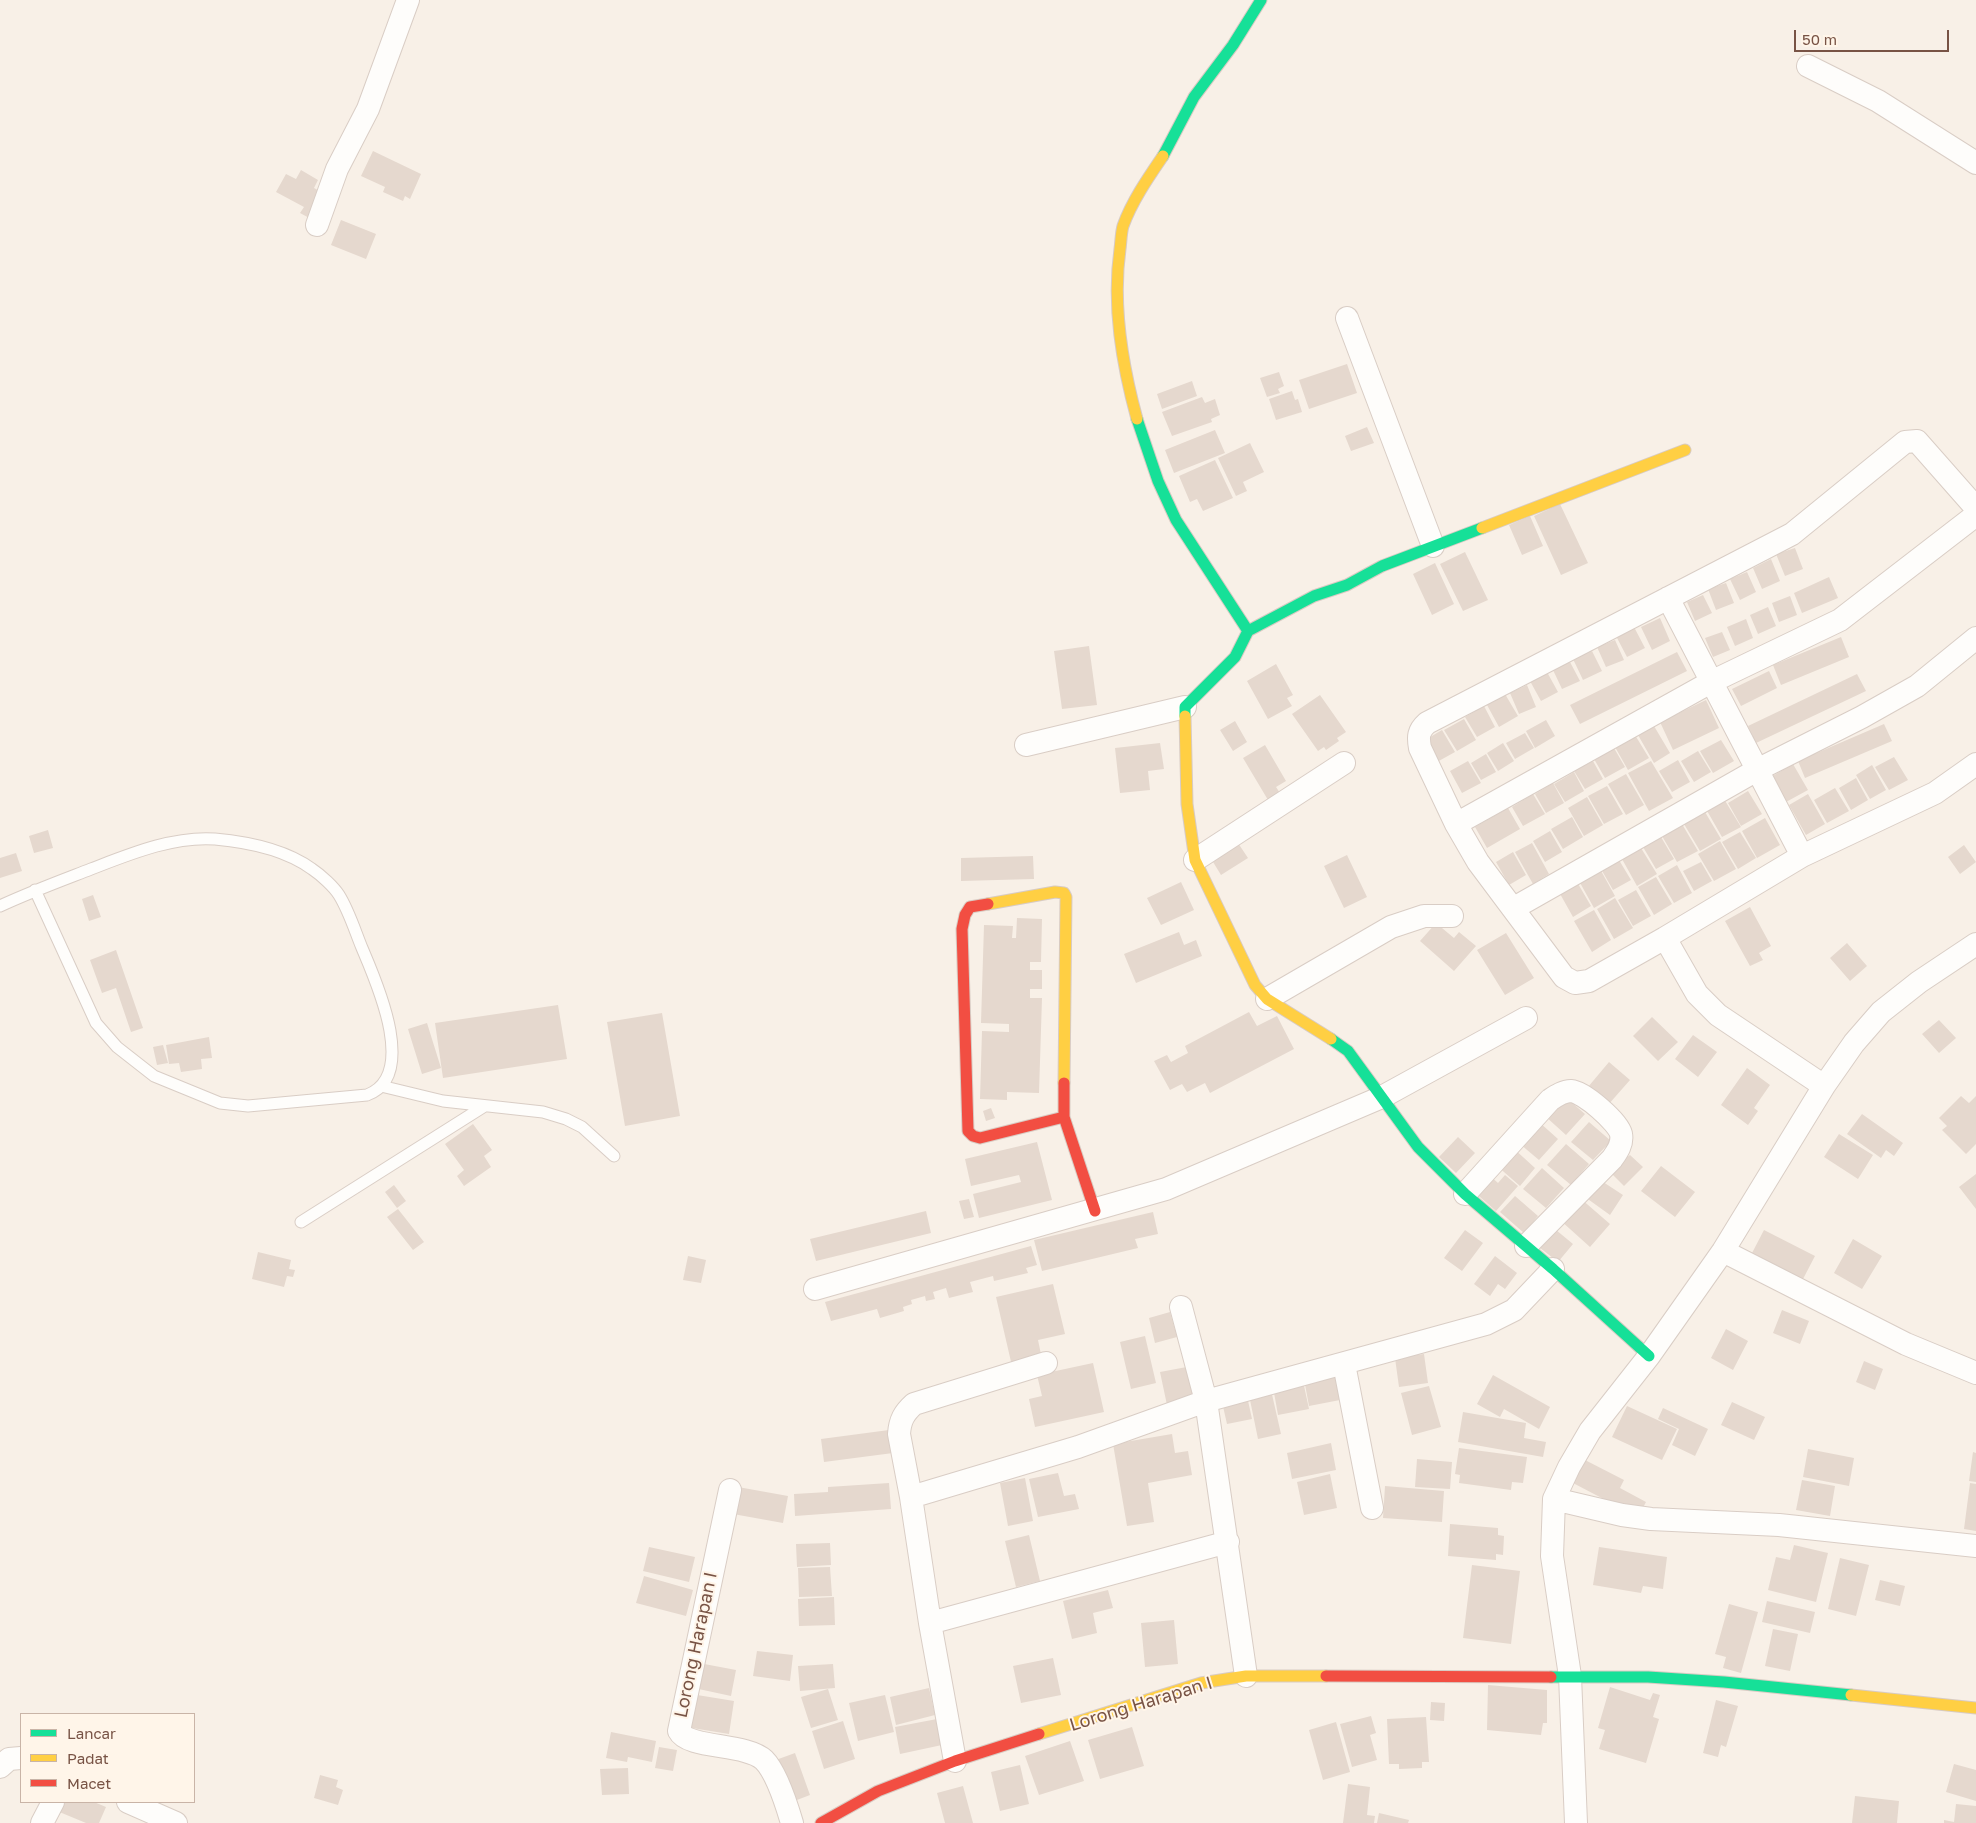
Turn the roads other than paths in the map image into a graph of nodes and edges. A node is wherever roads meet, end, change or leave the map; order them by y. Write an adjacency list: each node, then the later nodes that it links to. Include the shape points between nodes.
1 (408, 0): 5 (street, via 368,109 337,169)
2 (1261, 0): 12 (street, via 1233,45 1194,97 1171,144 1143,186 1123,227 1117,270 1119,336 1128,387 1158,481 1176,520)
3 (1808, 66): 4 (street, via 1878,101)
4 (1976, 163)
5 (317, 224)
6 (1347, 318): 10 (street)
7 (1685, 450): 10 (street)
8 (1976, 508): 11 (street, via 1922,445 1913,440 1905,442 1792,534)
9 (1976, 515): 14 (street, via 1840,620)
10 (1433, 546): 12 (street, via 1382,566 1347,585 1314,596)
11 (1668, 598): 14 (street); 20 (street, via 1427,723 1420,730 1420,748)
12 (1248, 631): 15 (street, via 1235,657)
13 (1976, 638): 19 (street, via 1916,686)
14 (1711, 682): 19 (street); 20 (street)
15 (1185, 708): 16 (street); 22 (street, via 1188,812)
16 (1026, 745)
17 (1344, 763): 22 (street)
18 (1976, 764): 21 (street, via 1935,793)
19 (1757, 770): 21 (street); 25 (street)
20 (1456, 824): 25 (street, via 1483,870)
21 (1802, 856): 27 (street)
22 (1195, 860): 29 (street, via 1255,985)
23 (34, 890): 24 (lane); 31 (lane, via 96,1023 117,1047 154,1076 220,1103 248,1106 367,1095); 31 (lane, via 141,850 179,841 214,839 252,845 287,856 313,869 339,895 384,1002 392,1052)
24 (0, 906)
25 (1514, 908): 27 (street, via 1564,977 1574,983 1589,981)
26 (1452, 916): 29 (street, via 1424,916 1391,927)
27 (1664, 938): 32 (street, via 1698,994 1718,1015)
28 (1976, 944): 32 (street, via 1881,1012)
29 (1267, 999): 33 (street, via 1348,1051)
30 (1526, 1018): 33 (street)
31 (381, 1086): 34 (lane)
32 (1824, 1086): 41 (street)
33 (1382, 1097): 37 (street, via 1418,1147); 38 (street, via 1166,1189)
34 (483, 1107): 36 (lane, via 543,1112 566,1119 582,1127); 39 (lane)
35 (1064, 1117): 35 (street, via 1066,897 1064,893 1055,892 970,907 962,929 968,1131 980,1138); 38 (street)
36 (614, 1156)
37 (1465, 1194): 40 (street); 40 (street, via 1550,1100 1560,1093 1572,1091 1583,1095 1615,1123 1621,1135 1620,1148)
38 (1095, 1211): 43 (street)
39 (300, 1222)
40 (1526, 1246): 42 (street)
41 (1722, 1251): 45 (street); 48 (street, via 1906,1344)
42 (1553, 1269): 45 (street); 47 (street, via 1526,1300 1502,1318)
43 (815, 1289)
44 (1182, 1307): 49 (street)
45 (1649, 1356): 52 (street, via 1590,1431)
46 (1046, 1363): 51 (street, via 914,1404 904,1412 899,1434)
47 (1344, 1364): 49 (street); 53 (street)
48 (1976, 1373)
49 (1206, 1400): 51 (street, via 1078,1447); 54 (street)
50 (730, 1490): 67 (street, Lorong Harapan I, via 679,1730 687,1738 763,1760)
51 (912, 1496): 56 (street)
52 (1554, 1499): 55 (street, via 1651,1519 1779,1526); 58 (street, via 1552,1556)
53 (1372, 1508)
54 (1228, 1542): 56 (street); 57 (street)
55 (1976, 1546)
56 (930, 1623): 61 (street)
57 (1246, 1676): 58 (street, Lorong Harapan I); 61 (street, Lorong Harapan I, via 1201,1683)
58 (1570, 1676): 59 (street, Lorong Harapan I, via 1724,1682); 69 (street)
59 (1976, 1708)
60 (20, 1758): 62 (street)
61 (955, 1761): 68 (street, Lorong Harapan I, via 878,1791)
62 (0, 1767)
63 (52, 1803): 65 (street)
64 (130, 1803): 66 (street)
65 (42, 1823)
66 (176, 1823)
67 (792, 1823)
68 (821, 1823)
69 (1576, 1823)

